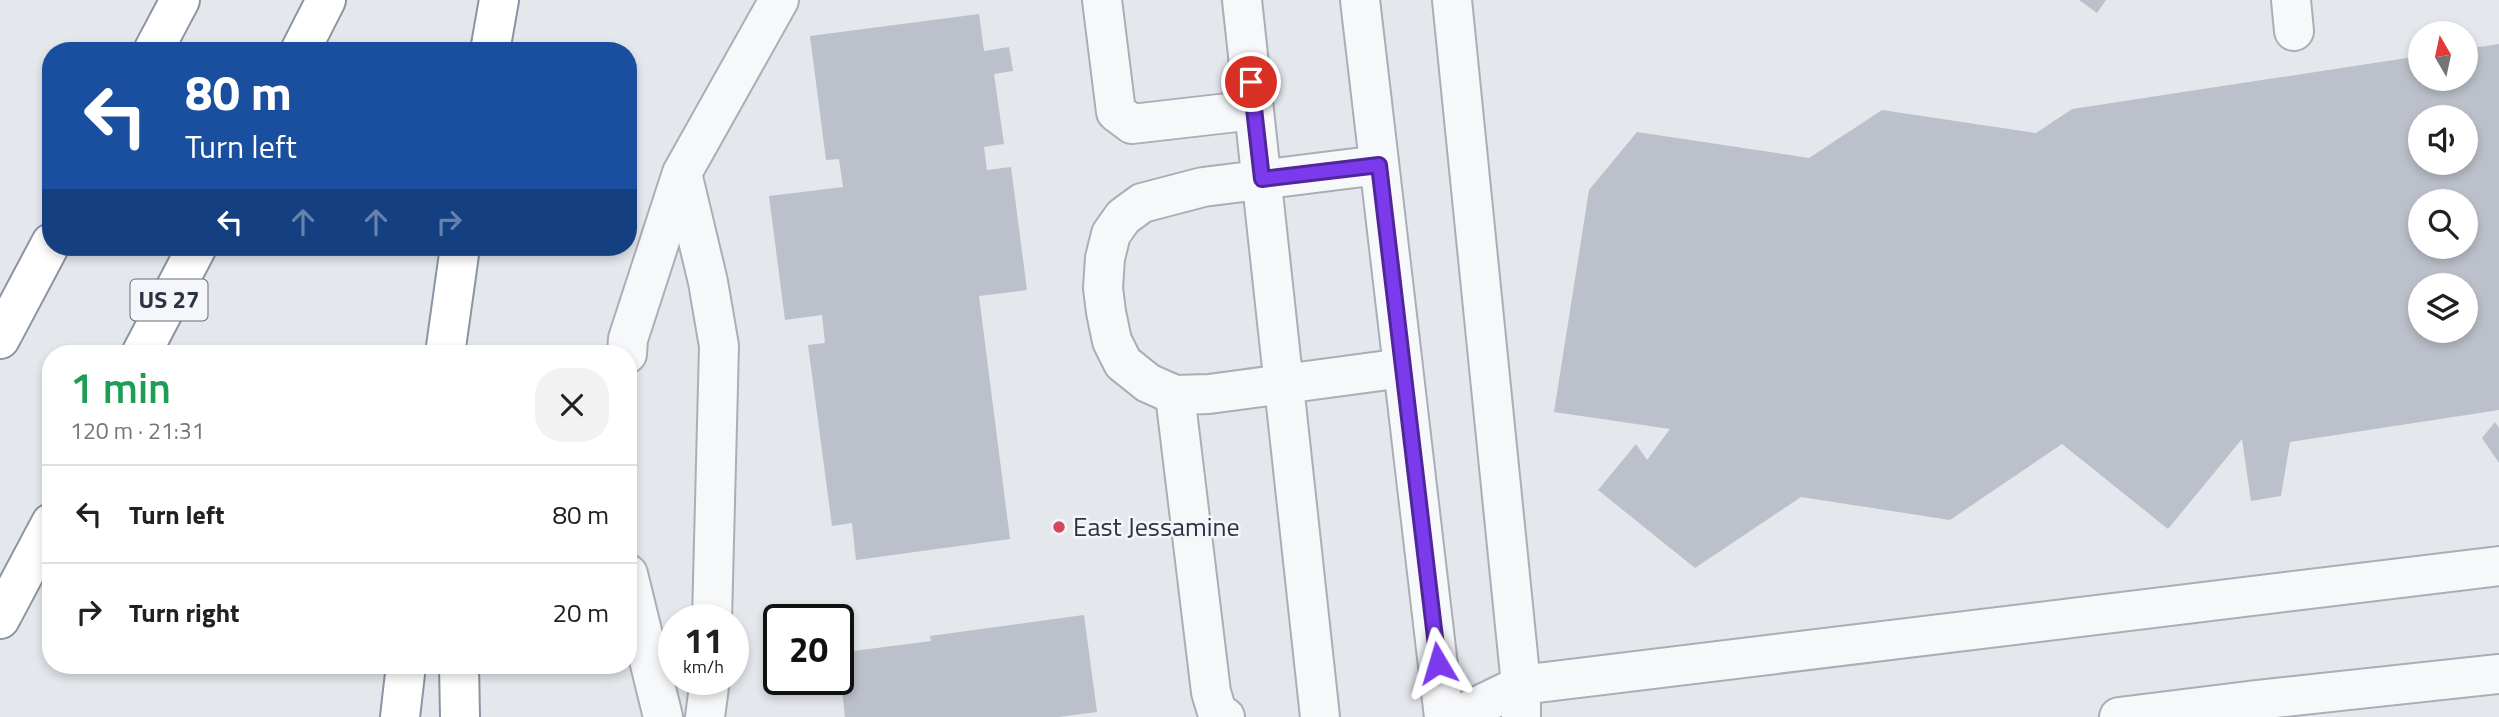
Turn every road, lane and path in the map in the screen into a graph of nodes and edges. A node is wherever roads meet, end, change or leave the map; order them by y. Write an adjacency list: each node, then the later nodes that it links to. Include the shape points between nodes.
1 (180, 0): 9 (highway)
2 (326, 0): 10 (highway)
3 (499, 0): 11 (highway)
4 (779, 0): 14 (street)
5 (1102, 0): 12 (street, via 1116,112 1132,124)
6 (1242, 0): 12 (street)
7 (1360, 0): 13 (street)
8 (1452, 0): 37 (street)
9 (158, 42)
10 (305, 42)
11 (492, 42)
12 (1254, 110): 15 (street)
13 (1379, 165): 15 (street); 25 (street)
14 (682, 173): 24 (street); 30 (street, via 719,346)
15 (1262, 179): 26 (street); 27 (street, via 1203,187 1142,203 1123,217 1111,234 1103,288 1112,341 1123,363 1148,383)
16 (44, 256): 20 (highway)
17 (192, 256): 21 (highway, US 27)
18 (459, 256): 19 (highway)
19 (453, 297): 22 (highway); 23 (highway)
20 (0, 339)
21 (146, 345)
22 (446, 345)
23 (454, 345)
24 (628, 345)
25 (1403, 368): 26 (street); 44 (street)
26 (1284, 383): 27 (street); 43 (street)
27 (1175, 395): 42 (street, via 1212,692 1217,712)
28 (42, 540): 32 (highway)
29 (2499, 566): 37 (street)
30 (712, 604)
31 (637, 611): 40 (street)
32 (0, 619)
33 (405, 674): 38 (highway)
34 (459, 674): 39 (highway)
35 (2499, 674): 46 (street)
36 (708, 695): 41 (street)
37 (1521, 701): 45 (street)
38 (400, 717)
39 (460, 717)
40 (663, 717)
41 (705, 717)
42 (1224, 717)
43 (1320, 717)
44 (1444, 717)
45 (1455, 717)
46 (2119, 717)

